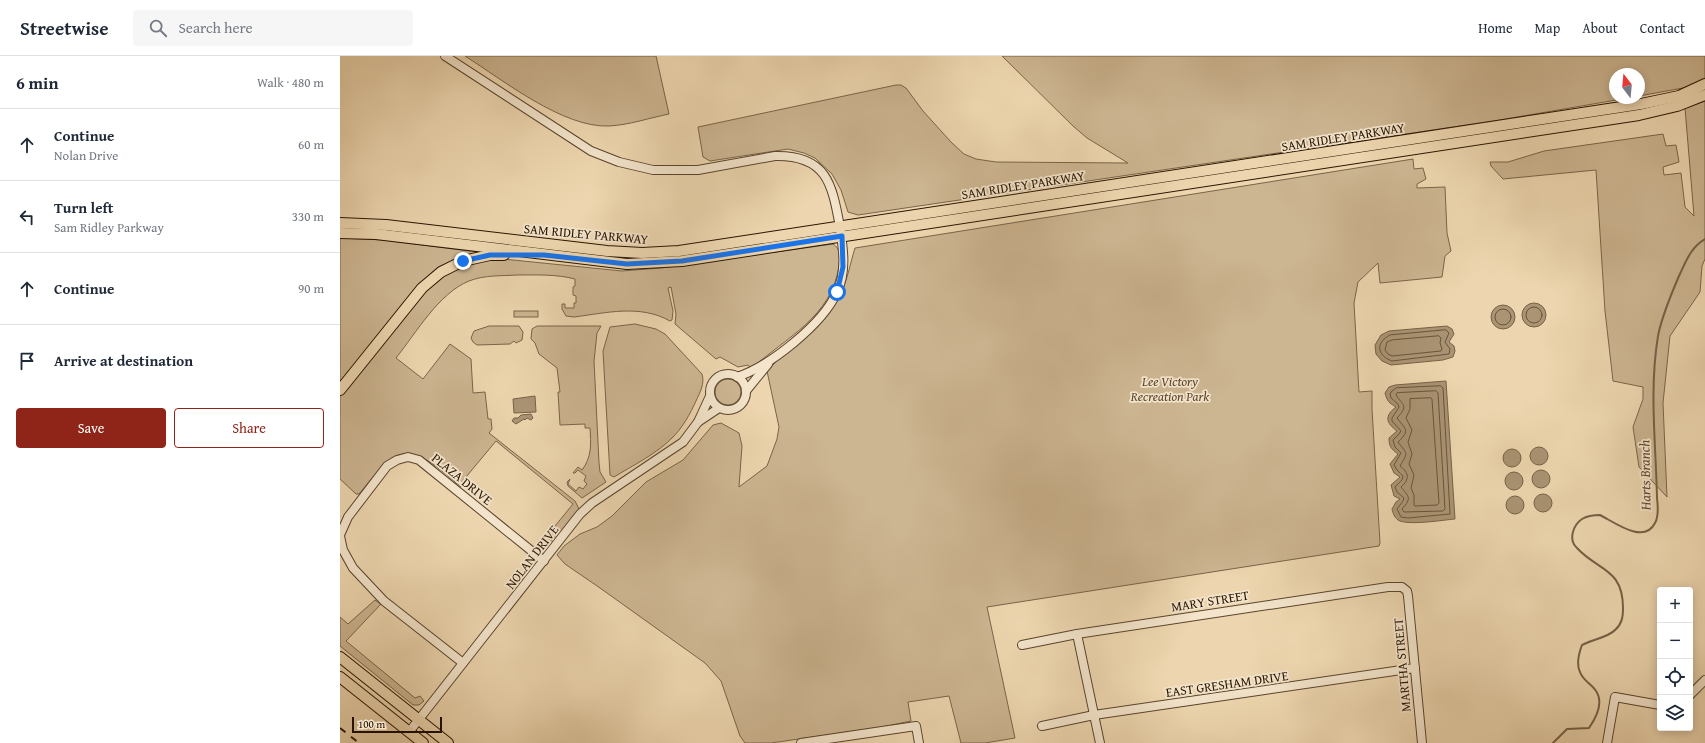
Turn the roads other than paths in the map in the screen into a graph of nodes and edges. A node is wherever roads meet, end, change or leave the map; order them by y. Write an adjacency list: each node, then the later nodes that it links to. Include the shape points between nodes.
1 (445, 56): 5 (street, via 591,151 619,162 653,170 698,170 775,156 797,157 809,162 818,168 832,188)
2 (1705, 84): 5 (main road, SAM RIDLEY PARKWAY, via 1679,96 1641,104)
3 (1705, 95): 5 (main road, SAM RIDLEY PARKWAY, via 1677,106 1639,115)
4 (340, 223): 5 (main road, SAM RIDLEY PARKWAY, via 386,225 584,249 642,253 679,251)
5 (841, 231): 7 (main road, SAM RIDLEY PARKWAY, via 674,262 627,264); 8 (street, via 843,267 834,298 821,318)
6 (340, 233): 7 (main road, SAM RIDLEY PARKWAY, via 376,234)
7 (544, 255): 10 (main road, via 490,255 463,261 441,272 422,288)
8 (774, 358): 9 (street, via 752,372); 11 (street)
9 (737, 377): 11 (street); 12 (street, via 726,374 716,378 711,386)
10 (340, 390)
11 (746, 391): 13 (street, via 738,407 727,410)
12 (710, 396): 13 (street); 14 (street, NOLAN DRIVE)
13 (719, 408): 14 (street, NOLAN DRIVE)
14 (698, 422): 16 (street, NOLAN DRIVE, via 678,446 586,508)
15 (340, 536): 16 (street, PLAZA DRIVE, via 348,517 387,466 408,457 420,460); 21 (street, PLAZA DRIVE, via 343,550 353,568 384,601)
16 (544, 562): 21 (street, NOLAN DRIVE)
17 (1402, 587): 18 (street, MARY STREET, via 1394,586); 22 (street, MARTHA STREET, via 1408,596)
18 (1077, 634): 19 (street, MARY STREET); 27 (street)
19 (1022, 645)
20 (340, 657): 28 (main road)
21 (462, 663): 28 (street, NOLAN DRIVE)
22 (1415, 668): 27 (street, EAST GRESHAM DRIVE); 36 (street, MARTHA STREET)
23 (340, 677): 30 (main road)
24 (1705, 680): 25 (street)
25 (1693, 692)
26 (1657, 704): 37 (street, via 1616,697)
27 (1094, 715): 29 (street, EAST GRESHAM DRIVE); 35 (street)
28 (420, 720): 30 (street, NOLAN DRIVE); 32 (main road)
29 (1042, 726)
30 (409, 732): 31 (main road)
31 (423, 743)
32 (448, 743)
33 (801, 743): 34 (street, via 916,726)
34 (919, 743)
35 (1100, 743)
36 (1422, 743)
37 (1607, 743)

